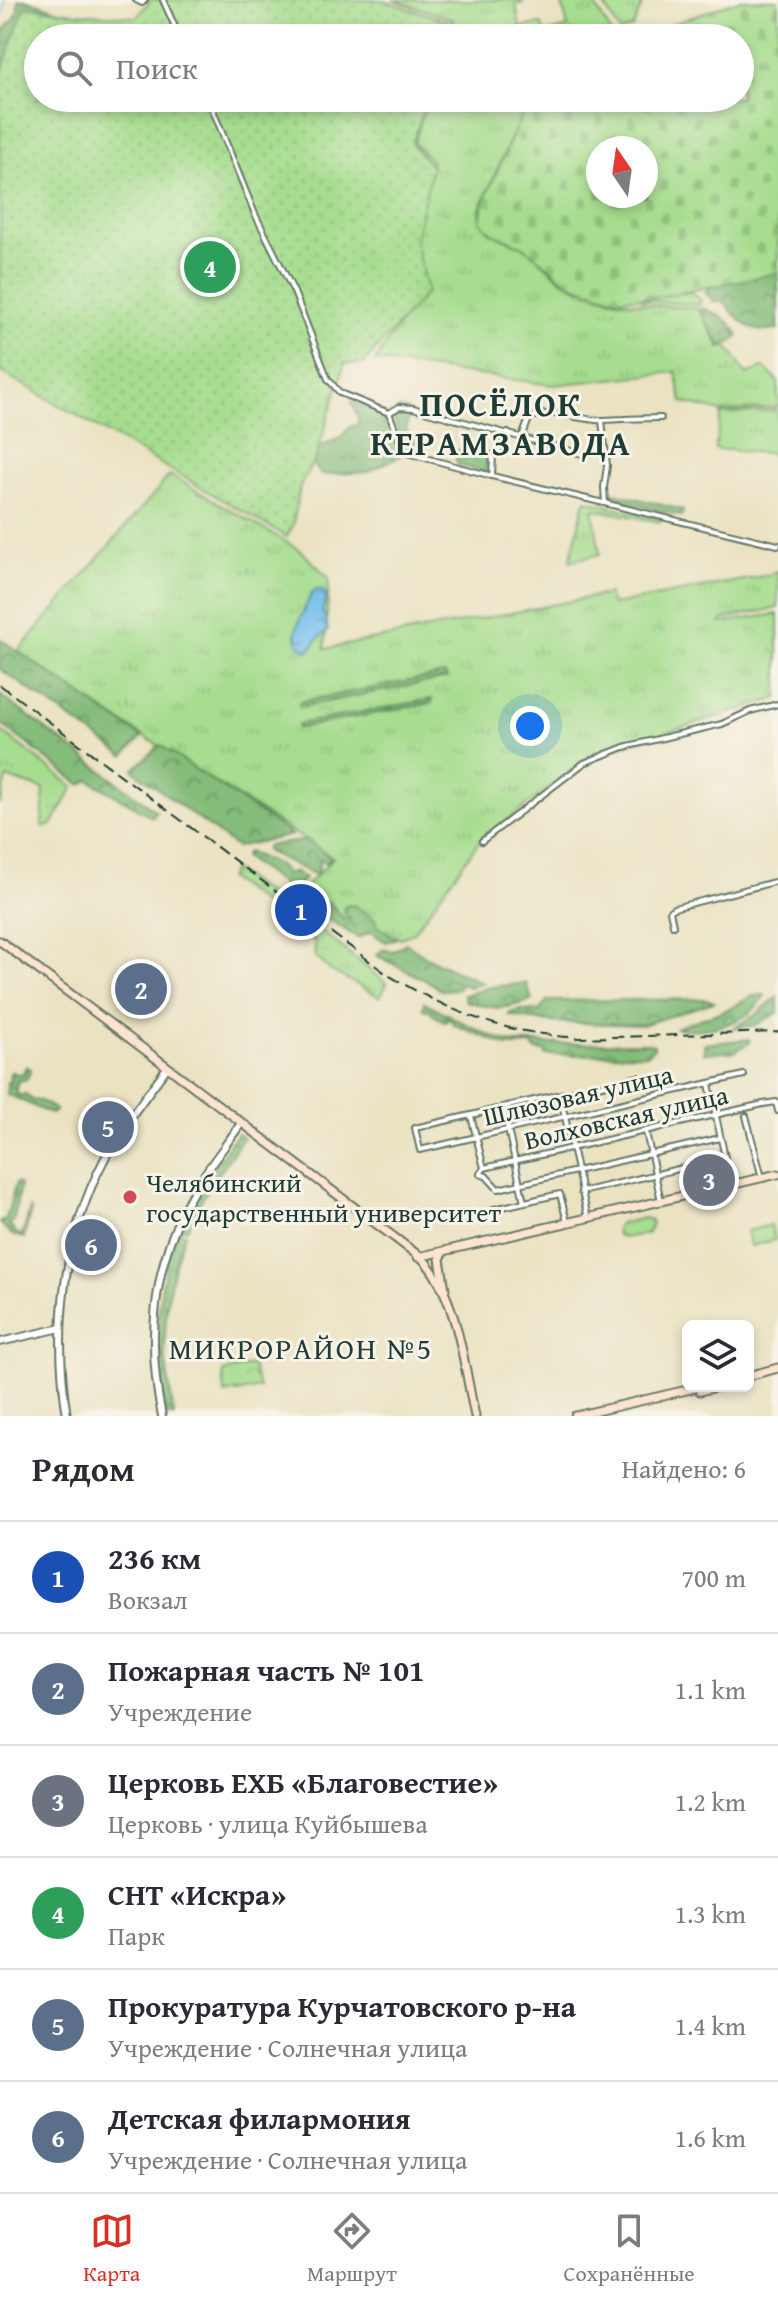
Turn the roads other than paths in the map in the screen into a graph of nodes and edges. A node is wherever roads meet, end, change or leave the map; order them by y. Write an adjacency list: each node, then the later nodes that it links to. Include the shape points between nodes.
1 (136, 0): 2 (street)
2 (145, 0)
3 (163, 0): 4 (street)
4 (174, 24)
5 (214, 112): 6 (street, via 335,390)
6 (389, 413): 9 (street, via 413,408); 12 (street, via 407,453)
7 (661, 418): 8 (street)
8 (602, 420): 10 (street, via 534,415); 11 (street)
9 (508, 433): 10 (street); 12 (street, via 493,455)
10 (522, 438): 11 (street, via 582,454)
11 (606, 451): 13 (street)
12 (492, 476): 13 (street)
13 (605, 503): 14 (street)
14 (778, 545)
15 (778, 704): 16 (street, via 584,763)
16 (482, 841)
17 (778, 881): 18 (street, via 674,908)
18 (673, 925)
19 (0, 944): 20 (main road)
20 (167, 1068): 31 (main road); 58 (street, via 116,1140 83,1207 67,1266)
21 (744, 1075): 23 (street, Шлюзовая улица)
22 (638, 1077): 24 (street)
23 (709, 1084): 28 (street); 29 (street, Шлюзовая улица)
24 (560, 1095): 29 (street); 32 (street, via 503,1107)
25 (497, 1109): 27 (street)
26 (778, 1111): 28 (street, Волховская улица, via 776,1102)
27 (470, 1115): 34 (street); 34 (street, Шлюзовая улица, via 415,1128 420,1150)
28 (715, 1115): 33 (street, Волховская улица); 35 (street)
29 (563, 1116): 32 (street, Шлюзовая улица); 36 (street)
30 (746, 1116): 44 (street)
31 (242, 1123): 56 (main road); 66 (street, via 193,1192 166,1256 153,1330)
32 (508, 1129): 34 (street, Шлюзовая улица); 39 (street)
33 (646, 1132): 36 (street, Волховская улица); 37 (street)
34 (476, 1137): 40 (street)
35 (720, 1138): 37 (street); 38 (street)
36 (571, 1148): 39 (street, Волховская улица); 41 (street)
37 (651, 1153): 41 (street); 42 (street)
38 (725, 1158): 42 (street); 46 (street)
39 (515, 1161): 40 (street, Волховская улица); 45 (street)
40 (484, 1168): 45 (street, via 480,1174 498,1189)
41 (576, 1170): 45 (street); 47 (street)
42 (654, 1174): 47 (street); 49 (street)
43 (778, 1175): 44 (main road)
44 (762, 1179): 46 (main road)
45 (519, 1184): 48 (street)
46 (732, 1186): 49 (main road)
47 (581, 1192): 51 (street)
48 (524, 1202): 50 (street); 52 (street, via 560,1194)
49 (662, 1202): 51 (main road)
50 (494, 1209)
51 (588, 1219): 52 (main road); 53 (main road)
52 (567, 1222): 53 (main road)
53 (516, 1236): 54 (main road)
54 (486, 1243): 55 (main road); 56 (main road)
55 (442, 1255): 56 (main road); 57 (main road)
56 (420, 1258): 57 (main road); 64 (main road, via 441,1296)
57 (446, 1295): 64 (main road)
58 (61, 1328): 59 (street); 65 (street)
59 (0, 1342)
60 (778, 1370): 61 (main road)
61 (754, 1376)
62 (682, 1391): 67 (main road)
63 (695, 1392): 68 (main road)
64 (475, 1415)
65 (67, 1416)
66 (162, 1416)
67 (575, 1416)
68 (592, 1416)

